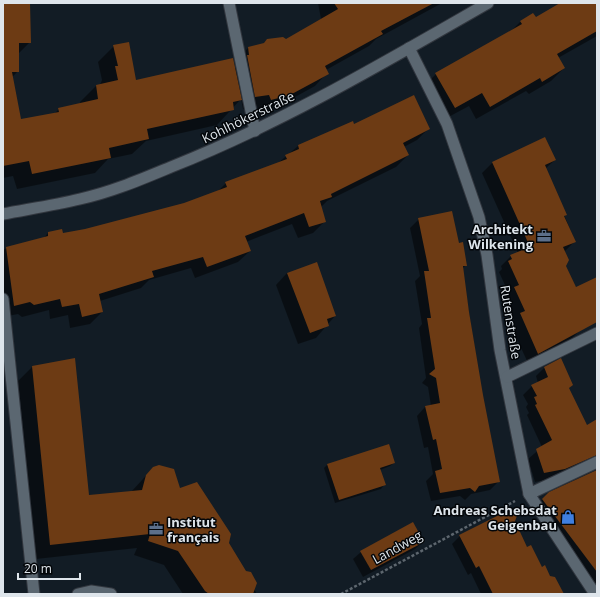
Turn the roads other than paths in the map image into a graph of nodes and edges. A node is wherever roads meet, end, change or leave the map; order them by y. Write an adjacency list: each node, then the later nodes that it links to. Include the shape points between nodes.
1 (229, 3): 4 (street)
2 (488, 3): 3 (street, Kohlhökerstraße)
3 (409, 48): 4 (street, Kohlhökerstraße); 8 (street, Rutenstraße, via 447,124 479,217 500,350)
4 (255, 131): 5 (street, Kohlhökerstraße, via 128,184 81,199)
5 (3, 214)
6 (3, 299): 11 (street)
7 (597, 333): 8 (street)
8 (507, 377): 10 (street, Rutenstraße)
9 (597, 462): 10 (street)
10 (529, 494): 14 (street, Rutenstraße)
11 (34, 594)
12 (78, 594): 13 (street, via 91,591)
13 (111, 594)
14 (595, 594)

